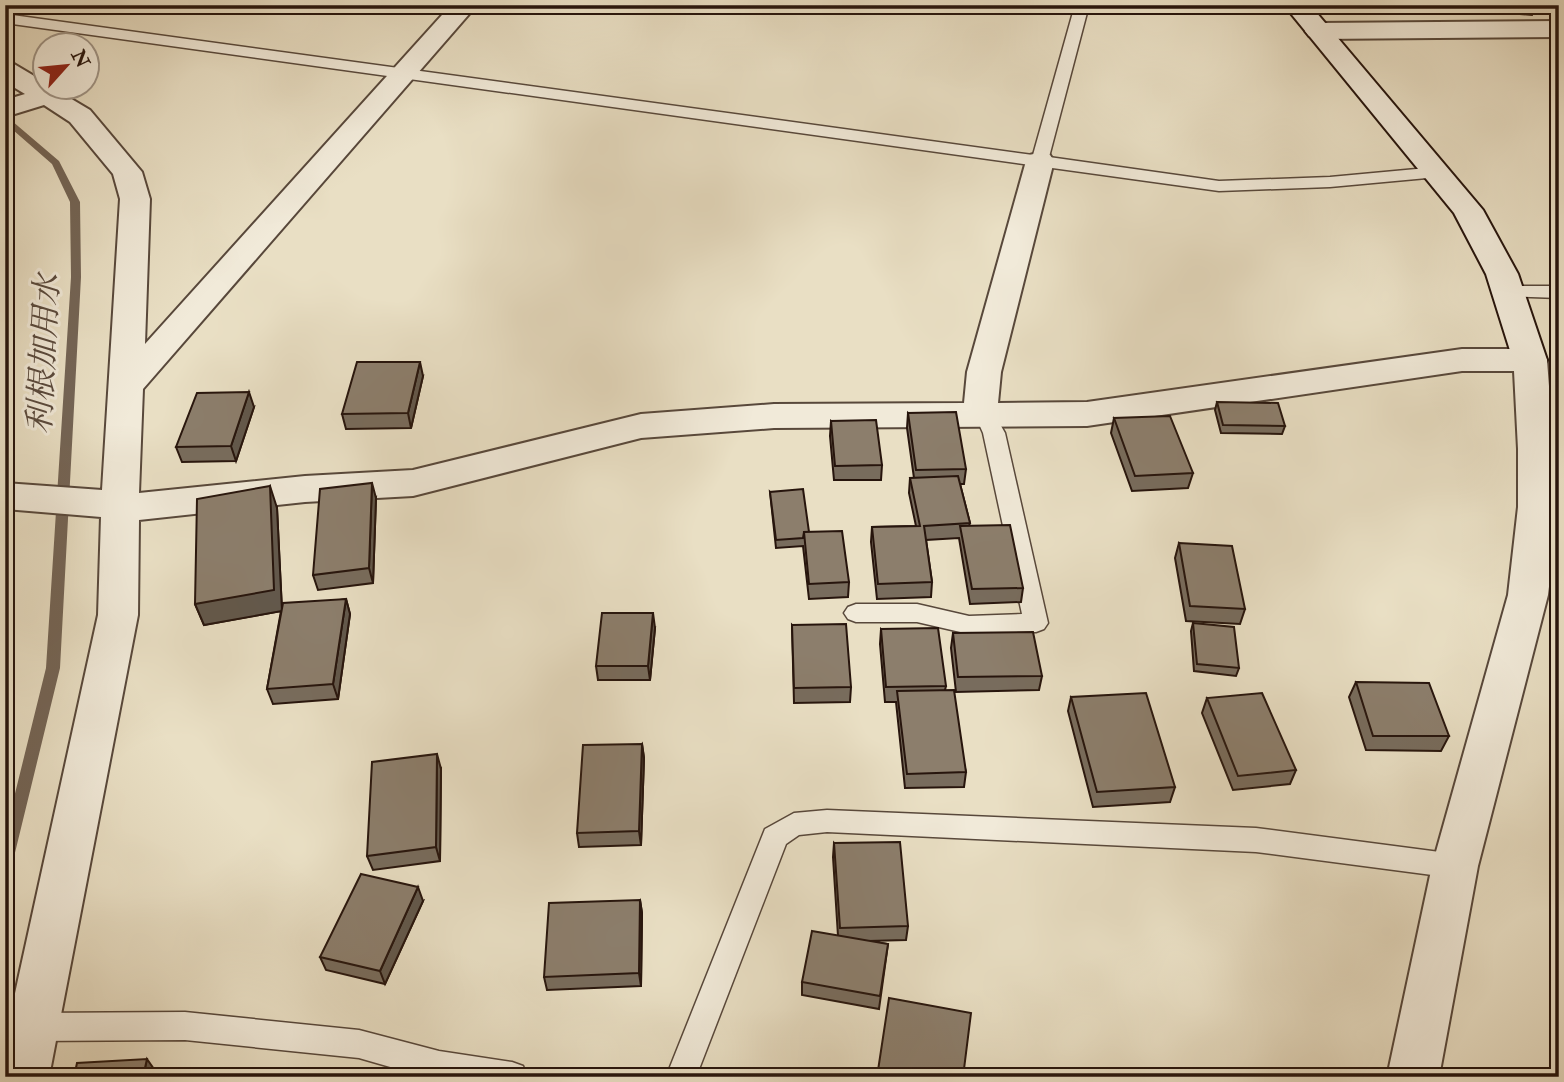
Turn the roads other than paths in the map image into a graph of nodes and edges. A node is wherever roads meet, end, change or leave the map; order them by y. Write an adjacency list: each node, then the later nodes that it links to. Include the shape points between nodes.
1 (465, 5): 8 (street)
2 (1082, 5): 13 (lane)
3 (1296, 5): 6 (street)
4 (5, 18): 8 (lane)
5 (1559, 29): 6 (street)
6 (1318, 31): 14 (street)
7 (5, 70): 9 (street)
8 (404, 73): 13 (lane); 18 (street)
9 (32, 88)
10 (32, 100): 12 (street)
11 (56, 102): 18 (street, via 80,116 127,172 135,199)
12 (5, 109)
13 (1040, 161): 14 (lane, via 1219,186); 19 (street, via 984,372 980,400)
14 (1438, 172): 15 (street, via 1468,210)
15 (1508, 292): 16 (lane); 17 (street)
16 (1559, 292)
17 (1530, 360): 19 (street, via 1462,360 1087,414); 22 (street, via 1539,478 1536,550)
18 (128, 384): 21 (street)
19 (985, 415): 21 (street, via 774,416 641,426 413,483 305,489 145,508); 23 (lane, via 995,433 1036,623 969,625 917,612)
20 (5, 496): 21 (street)
21 (120, 505): 25 (street, via 118,615)
22 (1543, 601): 24 (street)
23 (856, 613)
24 (1455, 866): 28 (lane, via 1256,840 827,821 794,824 775,837); 29 (street)
25 (33, 1027): 26 (street); 27 (lane, via 185,1026 359,1044 439,1066)
26 (23, 1077)
27 (512, 1077)
28 (681, 1077)
29 (1413, 1077)

